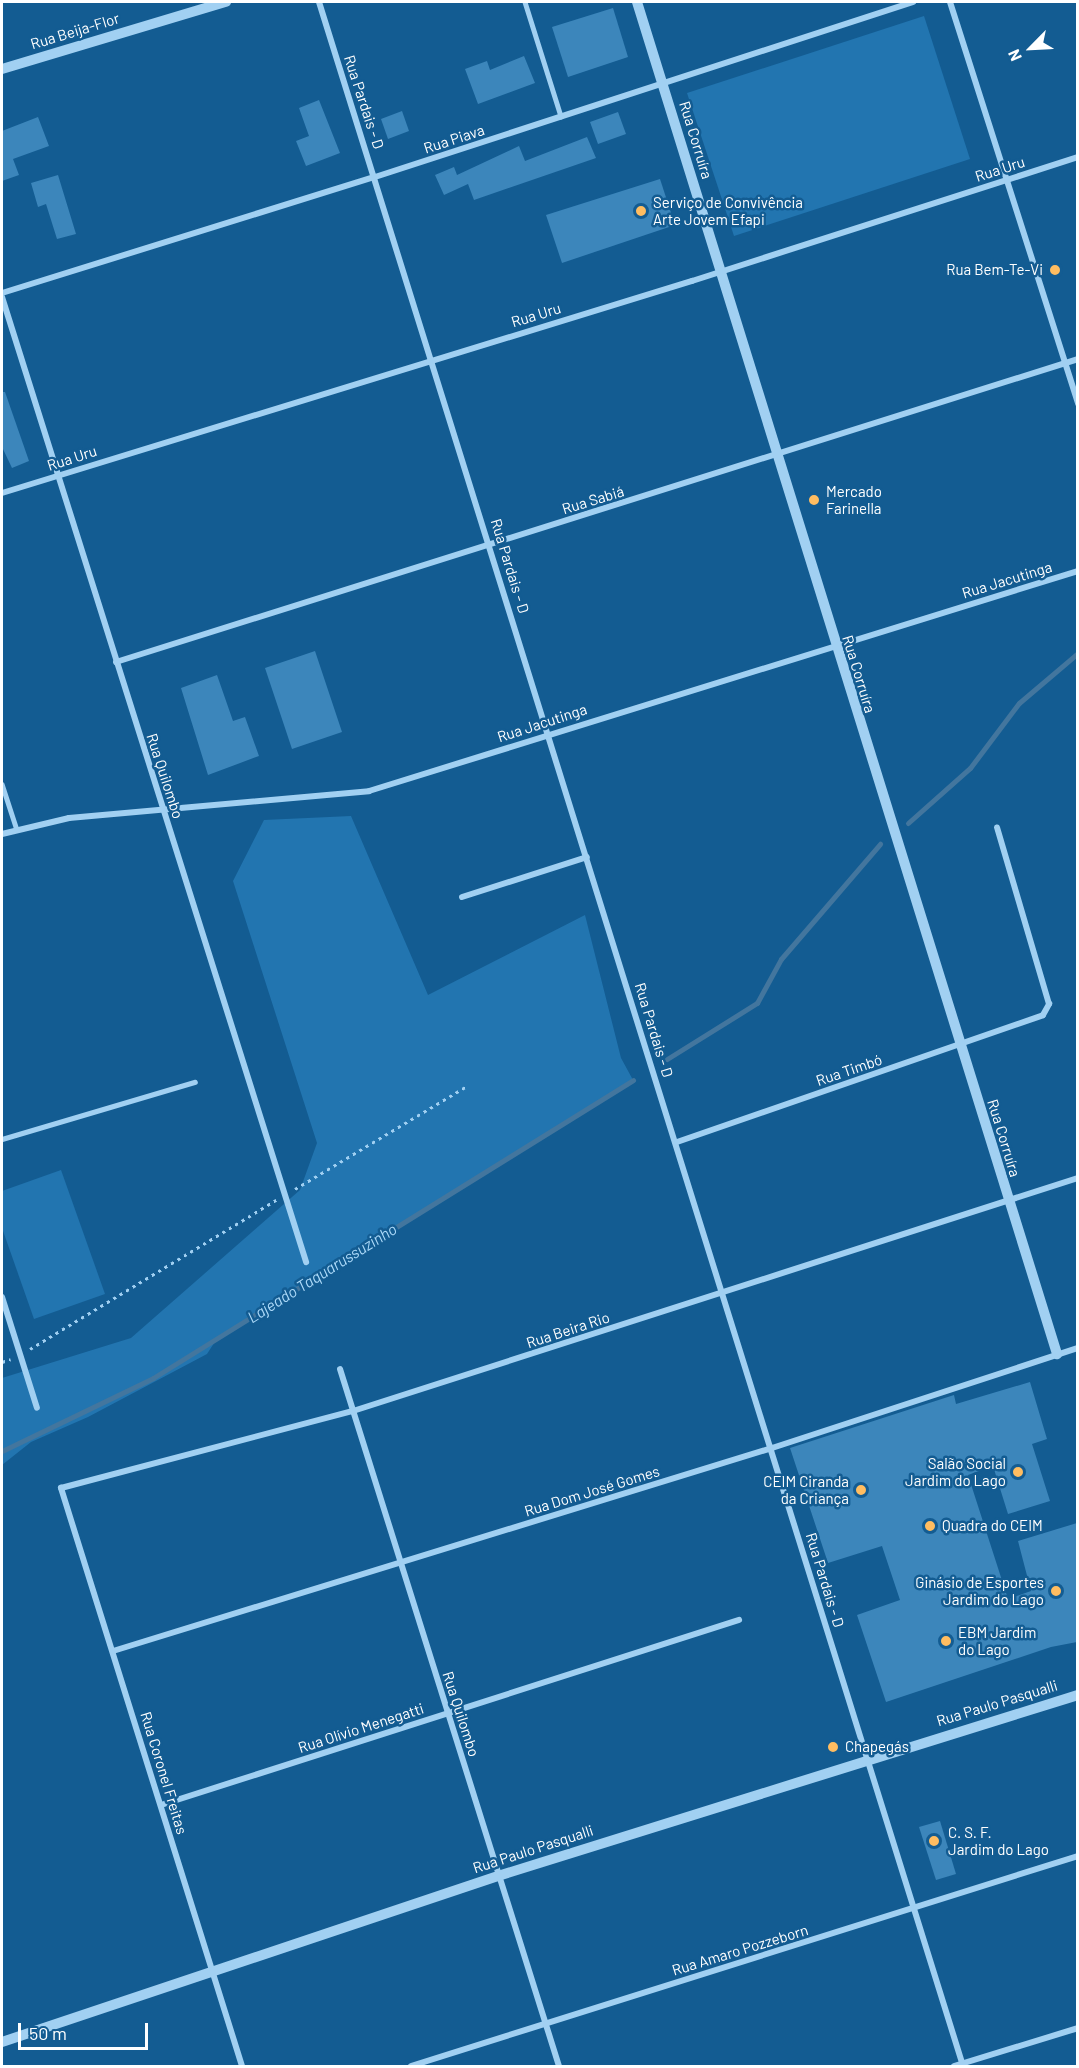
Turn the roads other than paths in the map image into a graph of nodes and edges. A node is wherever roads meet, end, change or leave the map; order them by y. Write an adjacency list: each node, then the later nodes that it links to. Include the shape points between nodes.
1 (226, 2): 7 (street, Rua Beija-Flor)
2 (319, 2): 11 (street, Rua Pardais - D)
3 (525, 2): 9 (lane)
4 (637, 2): 8 (street, Rua Corruíra)
5 (913, 2): 8 (street, Rua Piava)
6 (950, 2): 12 (street)
7 (2, 69)
8 (663, 83): 9 (street, Rua Piava); 13 (street, Rua Corruíra)
9 (561, 116): 11 (street, Rua Piava)
10 (1077, 157): 12 (street, Rua Uru)
11 (375, 177): 14 (street, Rua Piava); 15 (street, Rua Pardais - D)
12 (1008, 179): 13 (street, Rua Uru); 17 (street)
13 (720, 271): 15 (street, Rua Uru); 19 (street, Rua Corruíra)
14 (2, 295): 20 (street, Rua Quilombo)
15 (432, 358): 20 (street, Rua Uru); 22 (street, Rua Pardais - D)
16 (1077, 359): 17 (street, Rua Sabiá)
17 (1064, 363): 18 (street); 19 (street, Rua Sabiá)
18 (1077, 404)
19 (775, 456): 22 (street, Rua Sabiá); 24 (street, Rua Corruíra)
20 (57, 475): 21 (street, Rua Uru); 25 (street, Rua Quilombo)
21 (2, 494)
22 (491, 544): 25 (street, Rua Sabiá); 26 (street, Rua Pardais - D)
23 (1077, 572): 24 (street, Rua Jacutinga)
24 (834, 644): 26 (street, Rua Jacutinga); 34 (street, Rua Corruíra)
25 (116, 662): 28 (street, Rua Quilombo)
26 (549, 733): 28 (street, Rua Jacutinga, via 369,791); 32 (street, Rua Pardais - D)
27 (2, 784): 30 (lane)
28 (163, 810): 30 (street, Rua Jacutinga, via 69,818); 40 (street, Rua Quilombo)
29 (997, 827): 34 (street, Rua Timbó, via 1048,1004 1043,1015 1031,1022)
30 (17, 830): 31 (street, Rua Jacutinga)
31 (2, 834)
32 (587, 857): 33 (street); 37 (street, Rua Pardais - D)
33 (462, 897)
34 (959, 1045): 37 (street, Rua Timbó); 39 (street, Rua Corruíra)
35 (195, 1082): 36 (lane)
36 (2, 1139)
37 (676, 1142): 41 (street, Rua Pardais - D)
38 (1077, 1178): 39 (street, Rua Beira Rio)
39 (1008, 1201): 41 (street, Rua Beira Rio); 44 (street, Rua Corruíra)
40 (306, 1262)
41 (724, 1293): 47 (street, Rua Beira Rio); 48 (street, Rua Pardais - D)
42 (2, 1297): 46 (street)
43 (1077, 1348): 44 (street, Rua Dom José Gomes)
44 (1057, 1354): 48 (street, Rua Dom José Gomes)
45 (340, 1369): 47 (street, Rua Quilombo)
46 (37, 1408)
47 (353, 1411): 49 (street, Rua Beira Rio); 50 (street, Rua Quilombo)
48 (772, 1448): 50 (street, Rua Dom José Gomes); 55 (street, Rua Pardais - D)
49 (62, 1488): 52 (street, Rua Coronel Freitas)
50 (398, 1564): 52 (street, Rua Dom José Gomes); 54 (street, Rua Quilombo)
51 (739, 1620): 54 (street, Rua Olívio Menegatti)
52 (113, 1651): 56 (street, Rua Coronel Freitas)
53 (1077, 1695): 55 (street, Rua Paulo Pasqualli)
54 (449, 1713): 56 (street, Rua Olívio Menegatti); 58 (street, Rua Quilombo)
55 (868, 1759): 58 (street, Rua Paulo Pasqualli); 59 (street, Rua Pardais - D)
56 (161, 1805): 60 (street, Rua Coronel Freitas)
57 (1077, 1856): 59 (street, Rua Amaro Pozzeborn)
58 (498, 1876): 60 (street, Rua Paulo Pasqualli); 61 (street, Rua Quilombo)
59 (914, 1908): 61 (street, Rua Amaro Pozzeborn); 64 (street, Rua Pardais - D)
60 (213, 1970): 63 (street, Rua Paulo Pasqualli); 65 (street, Rua Coronel Freitas)
61 (545, 2024): 66 (street, Rua Amaro Pozzeborn); 67 (street, Rua Quilombo)
62 (1077, 2028): 64 (street)
63 (2, 2042)
64 (963, 2065): 68 (street)
65 (242, 2067)
66 (411, 2067)
67 (559, 2067)
68 (954, 2067)

